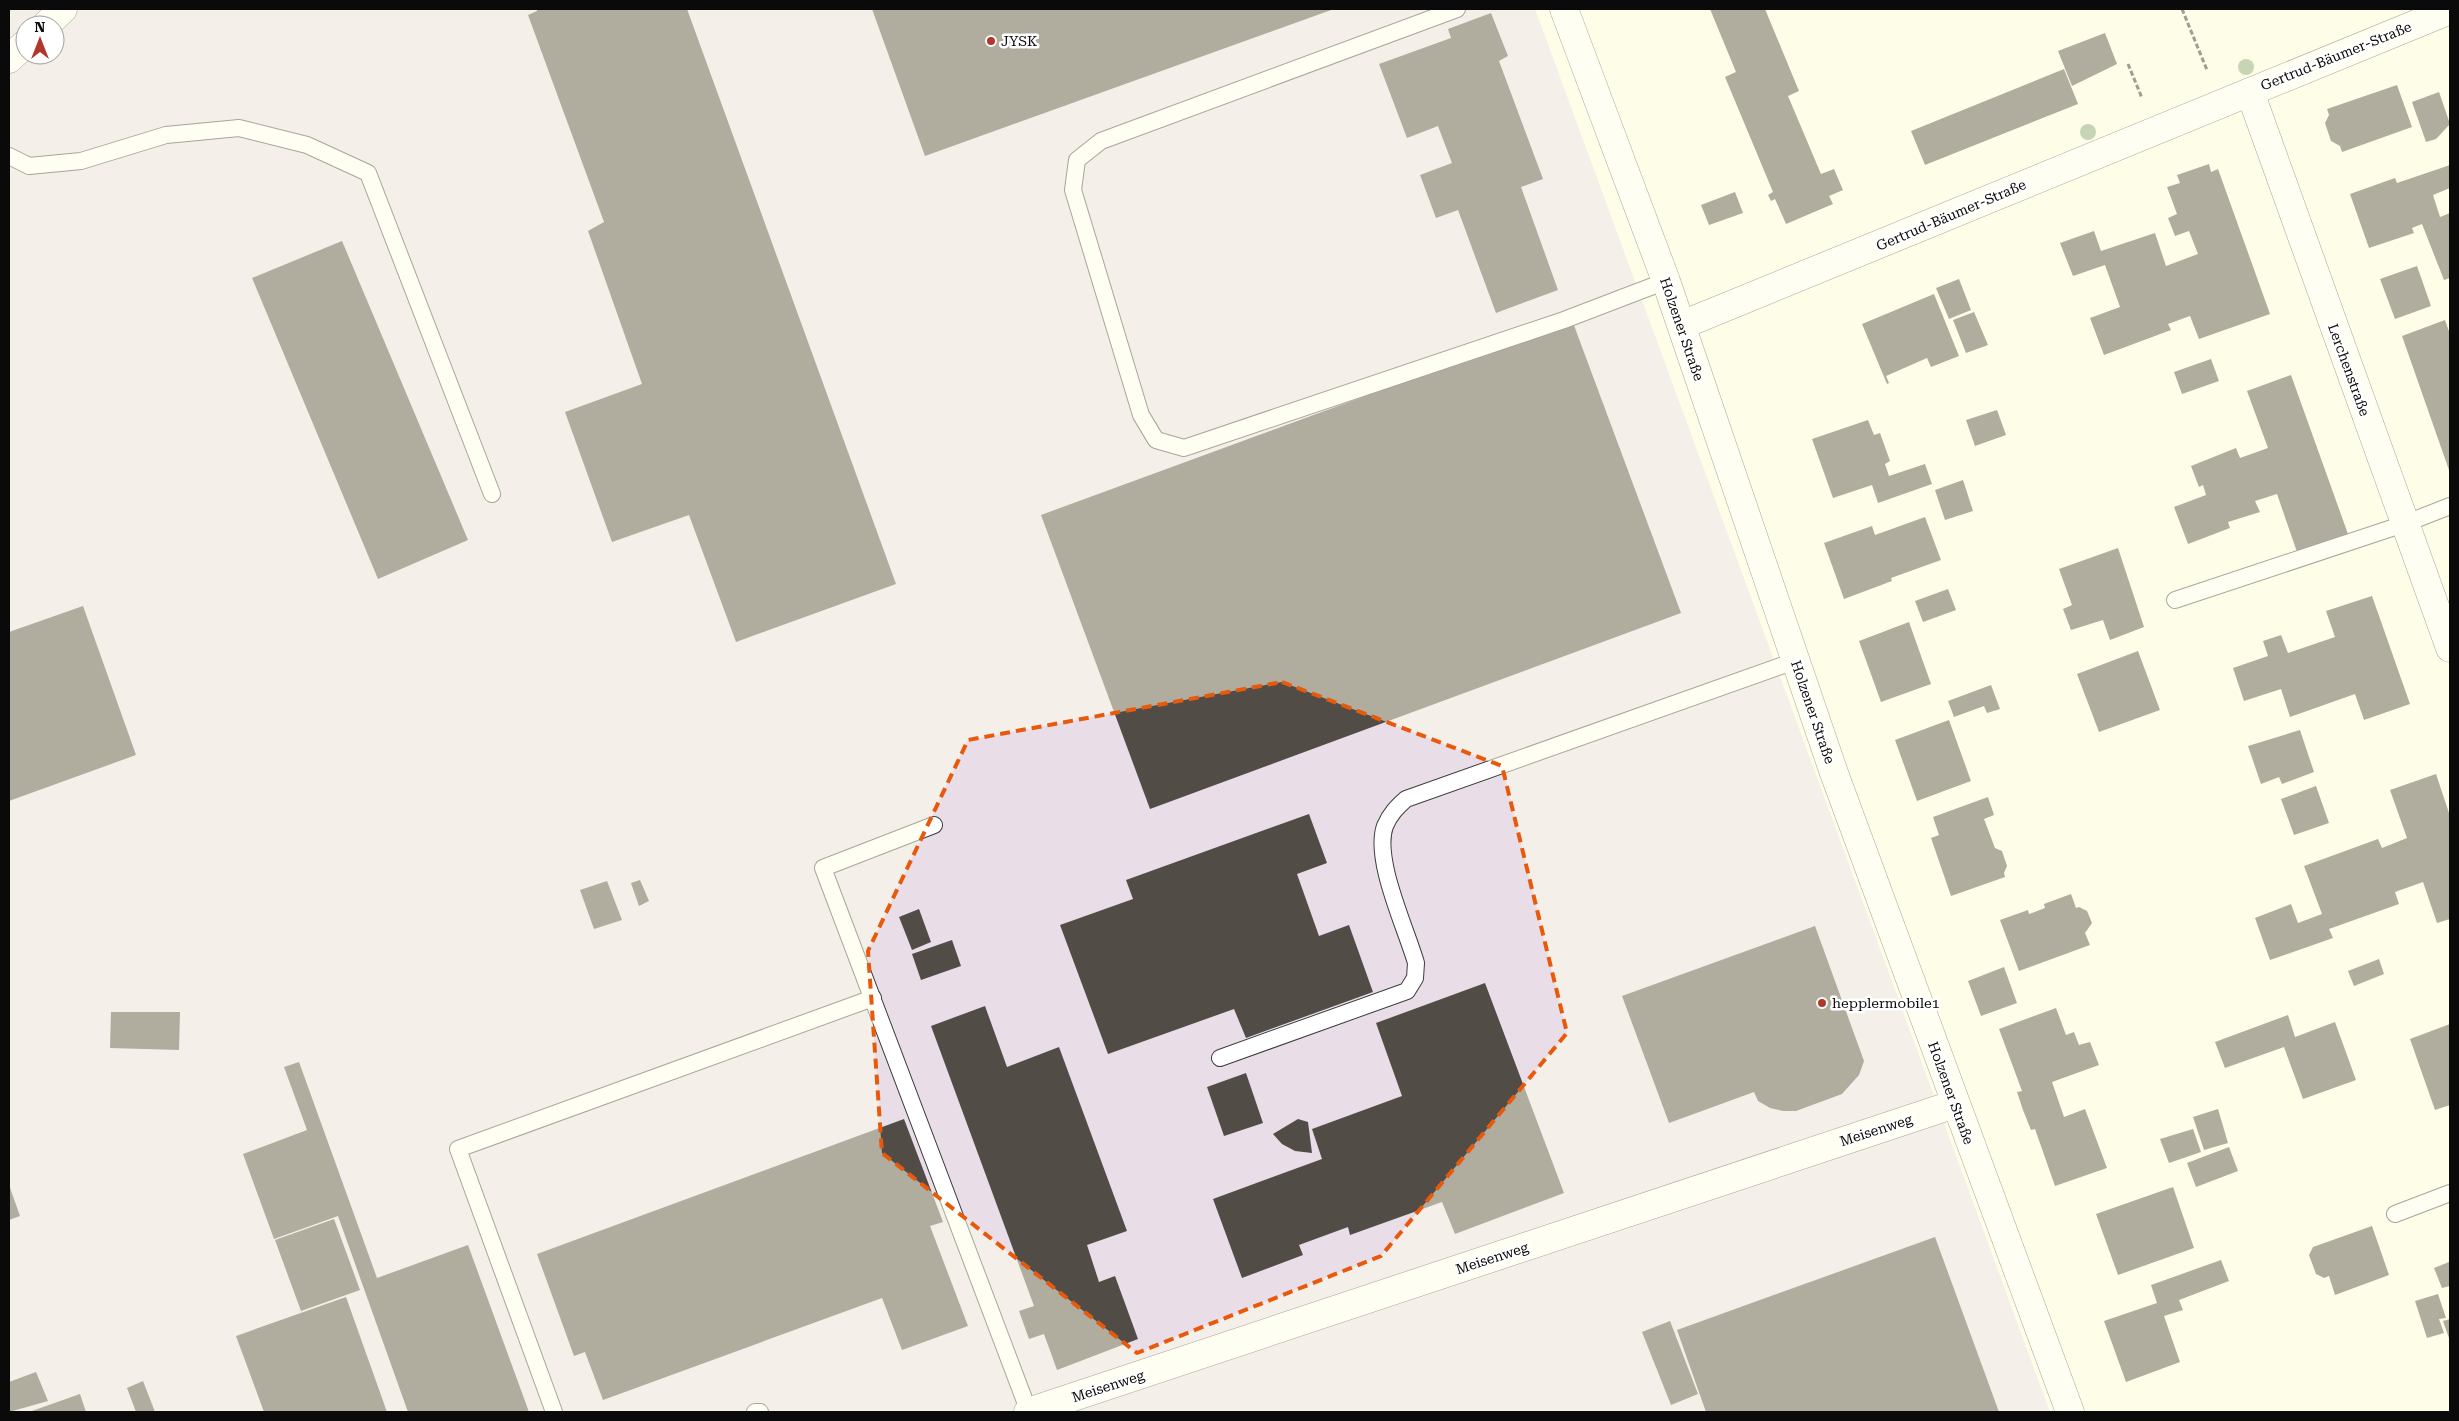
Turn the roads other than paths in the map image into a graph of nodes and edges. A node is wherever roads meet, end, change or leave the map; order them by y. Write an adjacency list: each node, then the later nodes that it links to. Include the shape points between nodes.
1 (1457, 9): 6 (lane, via 1101,141 1077,160 1073,190 1141,415 1156,440 1184,448 1564,320)
2 (1564, 9): 6 (street, Holzener Straße)
3 (2450, 10): 4 (street, Gertrud-Bäumer-Straße)
4 (2250, 92): 7 (street, Gertrud-Bäumer-Straße); 10 (street, Lerchenstraße)
5 (9, 156): 8 (lane, via 29,166 80,162 166,135 239,128 307,145 368,173)
6 (1666, 281): 7 (street, Holzener Straße)
7 (1682, 326): 13 (street, Holzener Straße)
8 (492, 494)
9 (2450, 506): 10 (lane)
10 (2404, 524): 11 (lane); 12 (street, Lerchenstraße)
11 (2174, 600)
12 (2450, 648)
13 (1795, 661): 16 (lane, via 1406,799 1393,811 1385,827 1382,847 1386,871 1416,963 1415,978 1407,991); 17 (street, Holzener Straße)
14 (934, 824): 15 (lane, via 824,868)
15 (873, 998): 20 (lane, via 458,1149); 23 (lane)
16 (1220, 1058)
17 (1955, 1104): 23 (street, Meisenweg); 24 (street, Holzener Straße)
18 (2450, 1193): 19 (lane)
19 (2395, 1214)
20 (554, 1412)
21 (755, 1412): 22 (lane)
22 (760, 1412)
23 (1029, 1412)
24 (2070, 1412)

